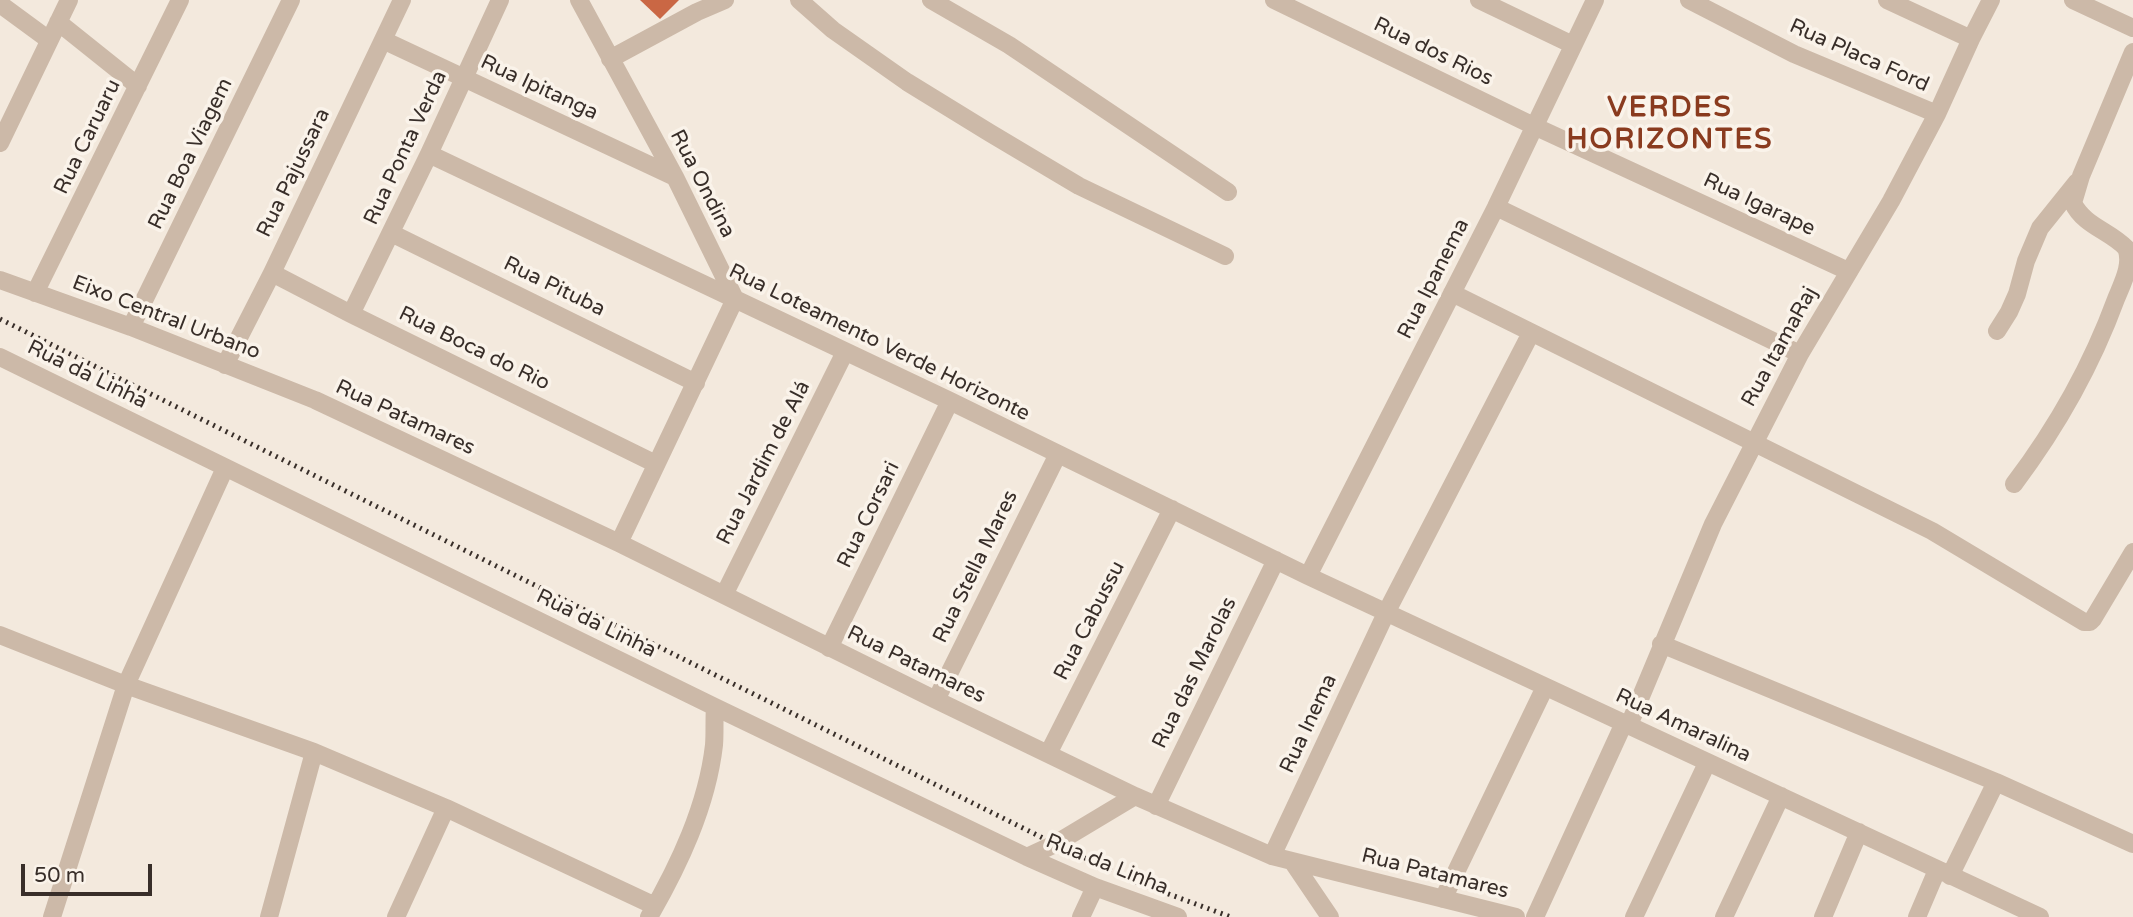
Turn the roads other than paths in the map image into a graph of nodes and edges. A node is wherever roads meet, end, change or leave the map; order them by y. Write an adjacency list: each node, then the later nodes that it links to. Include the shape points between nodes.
1 (69, 0): 18 (street)
2 (180, 0): 27 (street, Rua Caruaru)
3 (291, 0): 45 (street, Rua Boa Viagem)
4 (402, 0): 22 (street, Rua Pajussara)
5 (500, 0): 26 (street, Rua Ponta Verda)
6 (579, 0): 25 (street, Rua Ondina)
7 (725, 0): 25 (street)
8 (799, 0): 37 (street, via 907,82 1079,186)
9 (931, 0): 34 (street, via 999,38)
10 (1273, 0): 29 (street, Rua dos Rios)
11 (1479, 0): 23 (street)
12 (1595, 0): 23 (street, Rua Ipanema)
13 (1689, 0): 28 (street, Rua Placa Ford, via 1794,54)
14 (1887, 0): 20 (street)
15 (1991, 0): 20 (street, Rua ItamaRaj)
16 (2073, 0): 19 (street)
17 (0, 4): 21 (street)
18 (58, 22): 21 (street); 27 (street)
19 (2133, 28)
20 (1970, 38): 28 (street, Rua ItamaRaj)
21 (49, 40): 30 (street)
22 (383, 40): 26 (street, Rua Ipitanga); 39 (street, Rua Pajussara)
23 (1573, 45): 29 (street, Rua Ipanema)
24 (2133, 52): 32 (street)
25 (610, 59): 33 (street, Rua Ondina)
26 (464, 78): 31 (street, Rua Ponta Verda); 33 (street, Rua Ipitanga)
27 (138, 86): 42 (street, Rua Caruaru)
28 (1937, 114): 38 (street, Rua ItamaRaj)
29 (1535, 127): 35 (street, Rua Ipanema); 38 (street, Rua Igarape)
30 (0, 143)
31 (429, 154): 36 (street, Rua Ponta Verda); 43 (street, Rua Loteamento Verde Horizonte)
32 (2081, 176): 46 (street, via 2040,228 2017,294); 59 (street, via 2073,203 2078,212 2122,243 2129,262 2081,380)
33 (675, 177): 43 (street, Rua Ondina)
34 (1228, 192)
35 (1496, 207): 41 (street, Rua Ipanema); 49 (street)
36 (391, 233): 44 (street, Rua Ponta Verda); 52 (street, Rua Pituba)
37 (1225, 256)
38 (1848, 271): 49 (street, Rua ItamaRaj)
39 (272, 273): 44 (street, Rua Boca do Rio); 51 (street, Rua Pajussara)
40 (0, 280): 42 (street, Eixo Central Urbano)
41 (1452, 292): 47 (street); 64 (street, Rua Ipanema)
42 (35, 293): 45 (street, Eixo Central Urbano)
43 (735, 299): 48 (street, Rua Loteamento Verde Horizonte); 52 (street)
44 (351, 314): 57 (street, Rua Boca do Rio)
45 (131, 327): 51 (street, Eixo Central Urbano)
46 (1997, 331)
47 (1531, 333): 55 (street); 66 (street, Rua Inema)
48 (845, 352): 54 (street, Rua Loteamento Verde Horizonte); 65 (street, Rua Jardim de Alá)
49 (1800, 354): 55 (street, Rua ItamaRaj)
50 (0, 357): 58 (street, Rua da Linha)
51 (225, 365): 53 (street, Eixo Central Urbano)
52 (696, 383): 57 (street)
53 (315, 400): 61 (street, Rua Patamares)
54 (950, 401): 56 (street, Rua Loteamento Verde Horizonte); 69 (street, Rua Corsari)
55 (1754, 444): 62 (street, via 1931,531 2084,622 2093,619); 68 (street, Rua ItamaRaj, via 1705,541)
56 (1058, 454): 60 (street, Rua Loteamento Verde Horizonte); 72 (street, Rua Stella Mares)
57 (656, 464): 61 (street)
58 (225, 468): 70 (street); 73 (street, Rua da Linha)
59 (2014, 484)
60 (1172, 509): 63 (street, Rua Loteamento Verde Horizonte); 76 (street, Rua Cabussu)
61 (619, 543): 65 (street, Rua Patamares)
62 (2133, 552)
63 (1276, 559): 64 (street, Rua Loteamento Verde Horizonte); 81 (street, Rua das Marolas)
64 (1308, 576): 66 (street, Rua Amaralina)
65 (724, 595): 69 (street, Rua Patamares)
66 (1387, 611): 71 (street, Rua Amaralina); 85 (street, Rua Inema)
67 (0, 635): 70 (street)
68 (1661, 644): 74 (street, Rua ItamaRaj); 78 (street)
69 (829, 648): 72 (street, Rua Patamares)
70 (126, 685): 75 (street); 93 (street)
71 (1545, 687): 74 (street, Rua Amaralina); 90 (street)
72 (936, 701): 76 (street, Rua Patamares)
73 (715, 708): 86 (street, Rua da Linha); 92 (street, via 712,759 699,808)
74 (1627, 724): 77 (street, Rua Amaralina); 100 (street, Rua ItamaRaj)
75 (314, 752): 82 (street); 94 (street)
76 (1048, 754): 79 (street, Rua Patamares)
77 (1707, 763): 80 (street, Rua Amaralina); 101 (street)
78 (1996, 782): 84 (street); 88 (street)
79 (1135, 796): 81 (street, Rua Patamares); 86 (street)
80 (1781, 796): 83 (street, Rua Amaralina); 102 (street)
81 (1156, 806): 85 (street, Rua Patamares)
82 (446, 808): 92 (street); 95 (street)
83 (1859, 832): 88 (street, Rua Amaralina); 103 (street)
84 (2133, 844)
85 (1272, 856): 87 (street, Rua Patamares)
86 (1027, 857): 89 (street, Rua da Linha)
87 (1292, 861): 90 (street, Rua Patamares); 98 (street)
88 (1943, 873): 91 (street, Rua Amaralina); 104 (street)
89 (1095, 887): 96 (street); 97 (street, Rua da Linha)
90 (1443, 899): 99 (street, Rua Patamares)
91 (2014, 912): 105 (street, Rua Amaralina)
92 (654, 913)
93 (52, 917)
94 (269, 917)
95 (396, 917)
96 (1081, 917)
97 (1178, 917)
98 (1330, 917)
99 (1516, 917)
100 (1535, 917)
101 (1634, 917)
102 (1724, 917)
103 (1823, 917)
104 (1917, 917)
105 (2040, 917)

